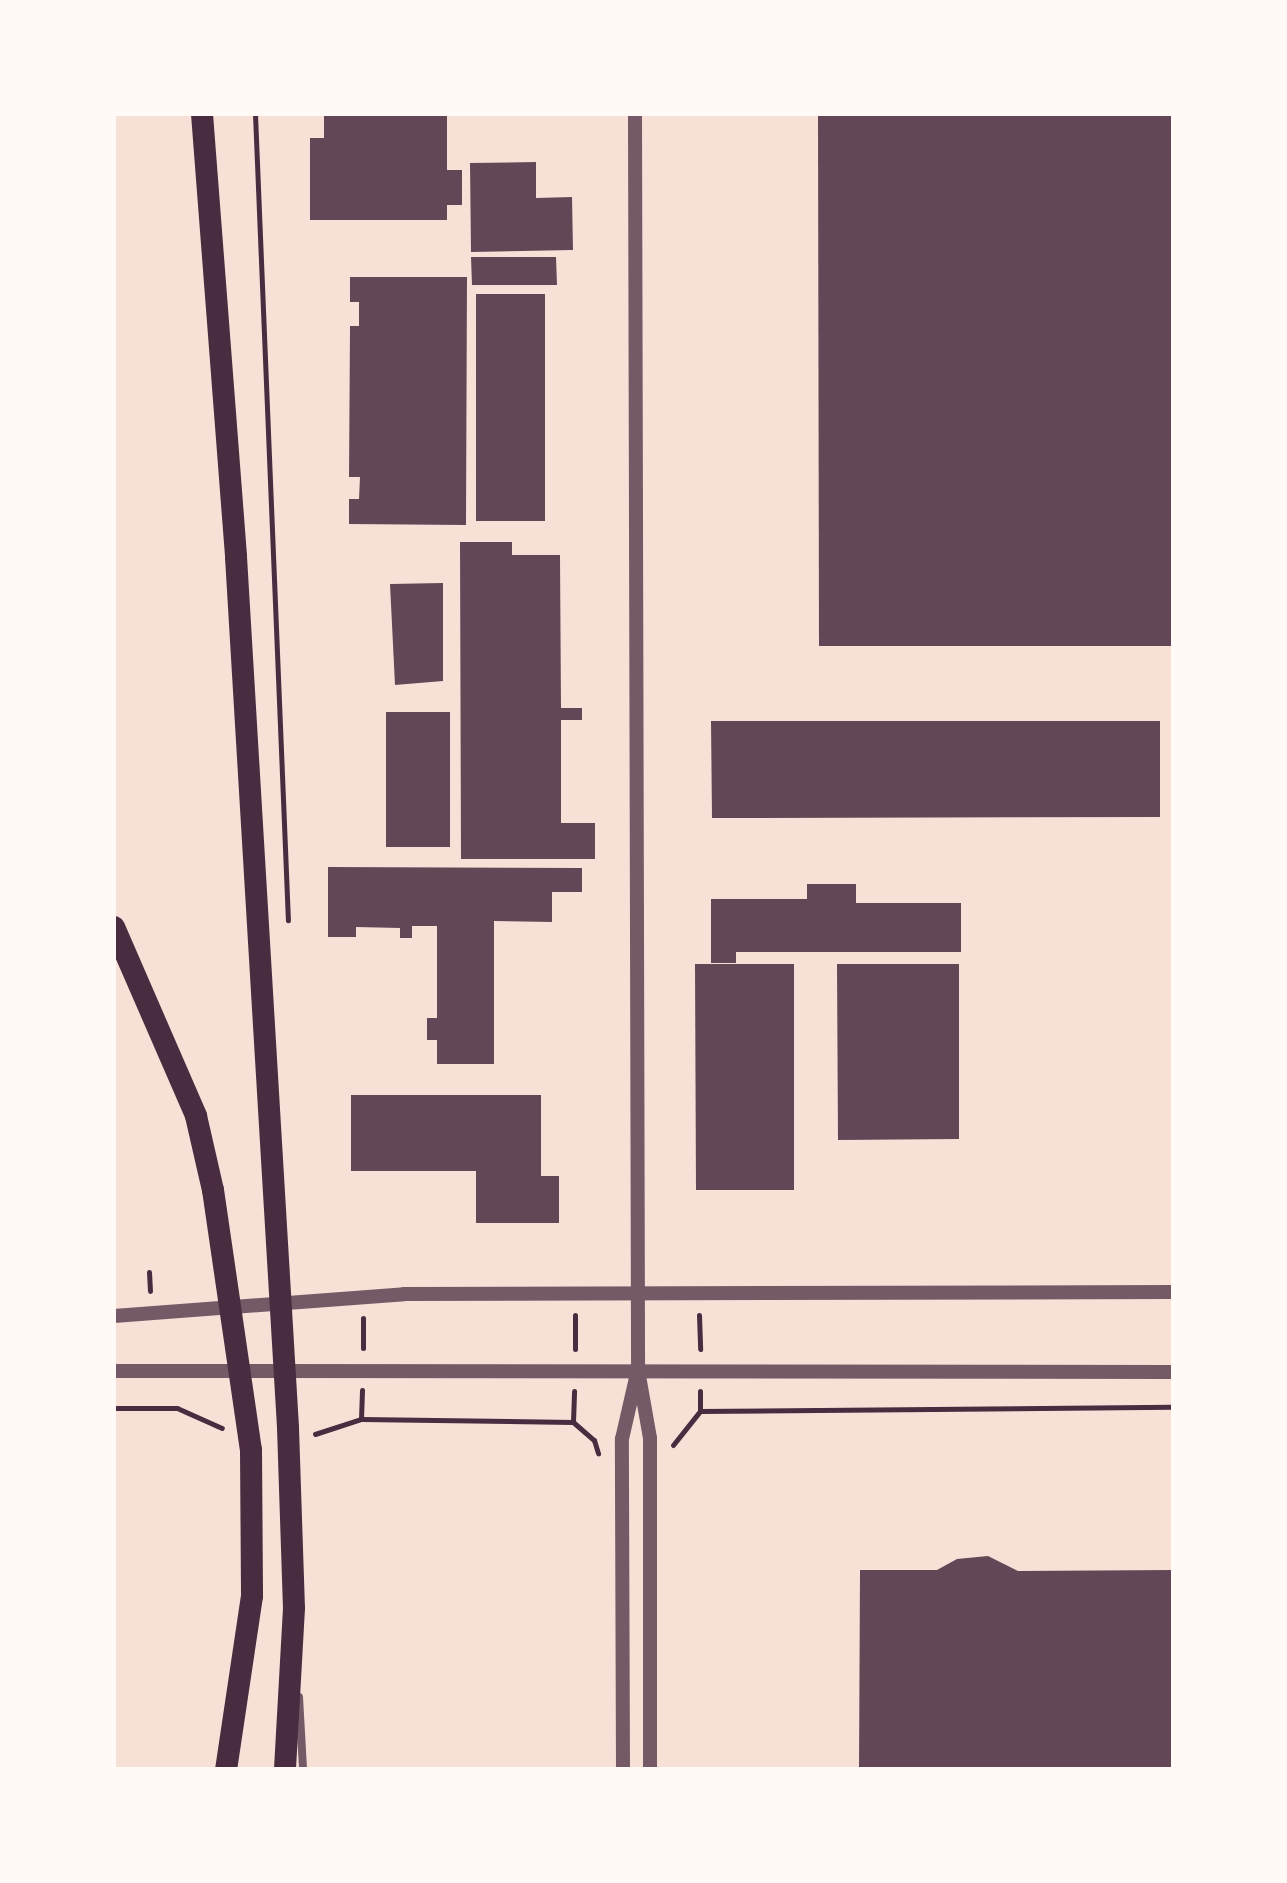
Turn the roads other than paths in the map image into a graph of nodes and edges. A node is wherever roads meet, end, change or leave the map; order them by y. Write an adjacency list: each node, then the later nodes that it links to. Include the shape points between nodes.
1 (202, 114): 6 (highway, via 236,557)
2 (635, 114): 5 (street)
3 (114, 927): 7 (highway, via 196,1116)
4 (1173, 1292): 5 (street)
5 (638, 1293): 6 (street); 11 (street)
6 (277, 1302): 7 (street); 10 (highway)
7 (230, 1305): 8 (street); 9 (highway)
8 (114, 1316)
9 (239, 1368): 10 (street); 12 (street); 15 (highway, via 255,1535 252,1596)
10 (283, 1370): 11 (street); 14 (highway)
11 (638, 1370): 13 (street); 18 (street, via 622,1439); 19 (street, via 650,1438)
12 (114, 1371)
13 (1173, 1372)
14 (294, 1608): 16 (highway); 17 (street)
15 (226, 1769)
16 (285, 1769)
17 (303, 1769)
18 (623, 1769)
19 (650, 1769)

